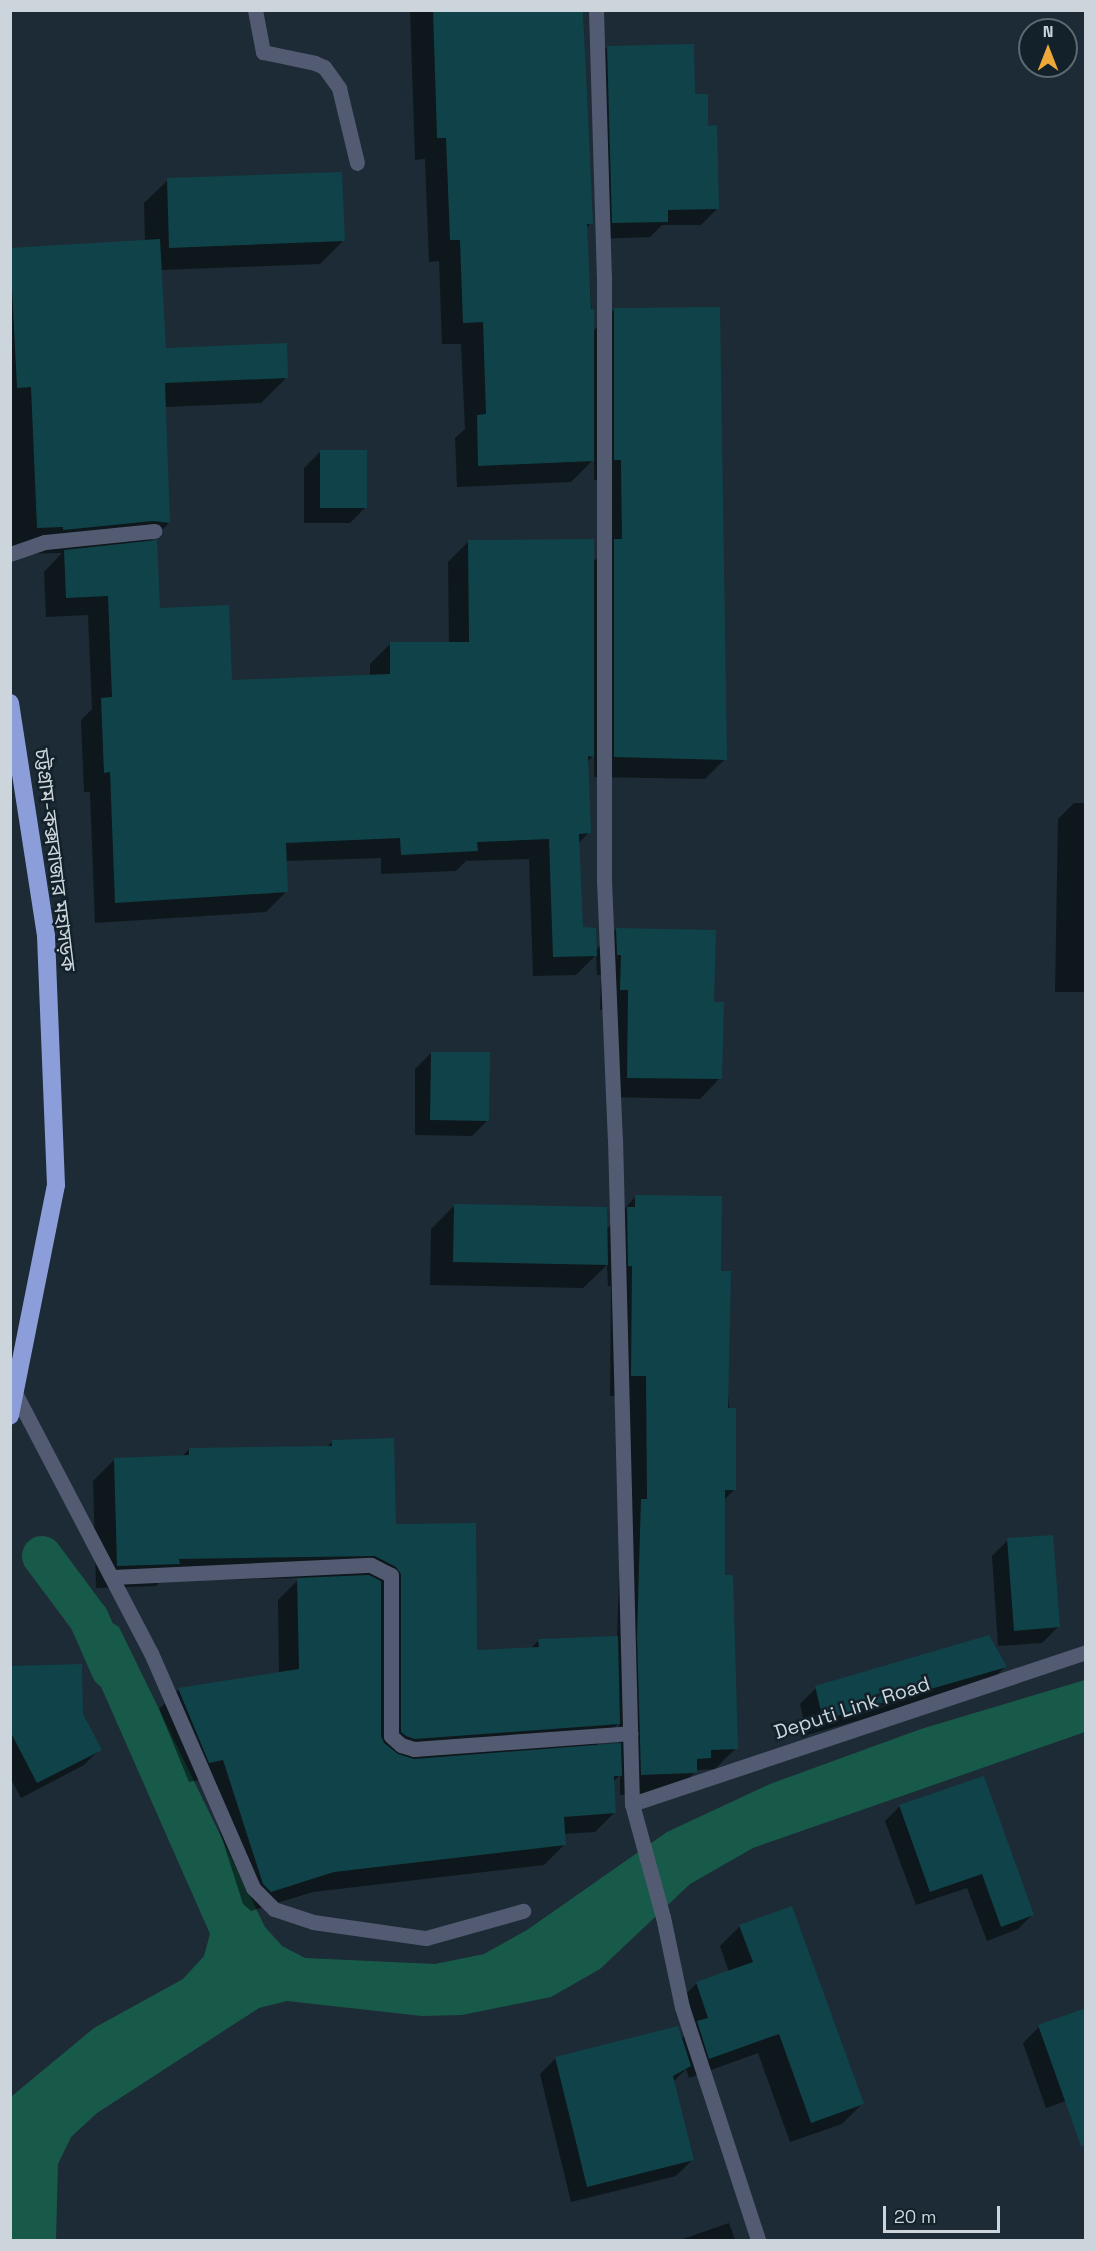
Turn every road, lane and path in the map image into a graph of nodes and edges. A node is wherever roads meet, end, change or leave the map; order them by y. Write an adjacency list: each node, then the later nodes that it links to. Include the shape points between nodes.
1 (255, 10): 3 (street, via 263,52 315,63 324,68 339,88)
2 (596, 10): 11 (street, via 604,278 604,880 615,1138)
3 (357, 163)
4 (154, 531): 5 (street, via 45,542)
5 (10, 554)
6 (10, 703): 7 (highway, চট্টগ্রাম-কক্সবাজার মহাসড়ক, via 46,936 56,1185)
7 (15, 1393): 8 (highway, চট্টগ্রাম-কক্সবাজার মহাসড়ক); 9 (street)
8 (10, 1415)
9 (113, 1577): 11 (street, via 371,1565 391,1575 391,1736 401,1745 414,1749); 13 (street, via 253,1888 274,1909 313,1922 426,1938)
10 (1086, 1652): 12 (street, Deputi Link Road)
11 (630, 1733): 12 (street)
12 (632, 1804): 14 (street, via 663,1917 682,2007)
13 (523, 1911)
14 (758, 2241)

